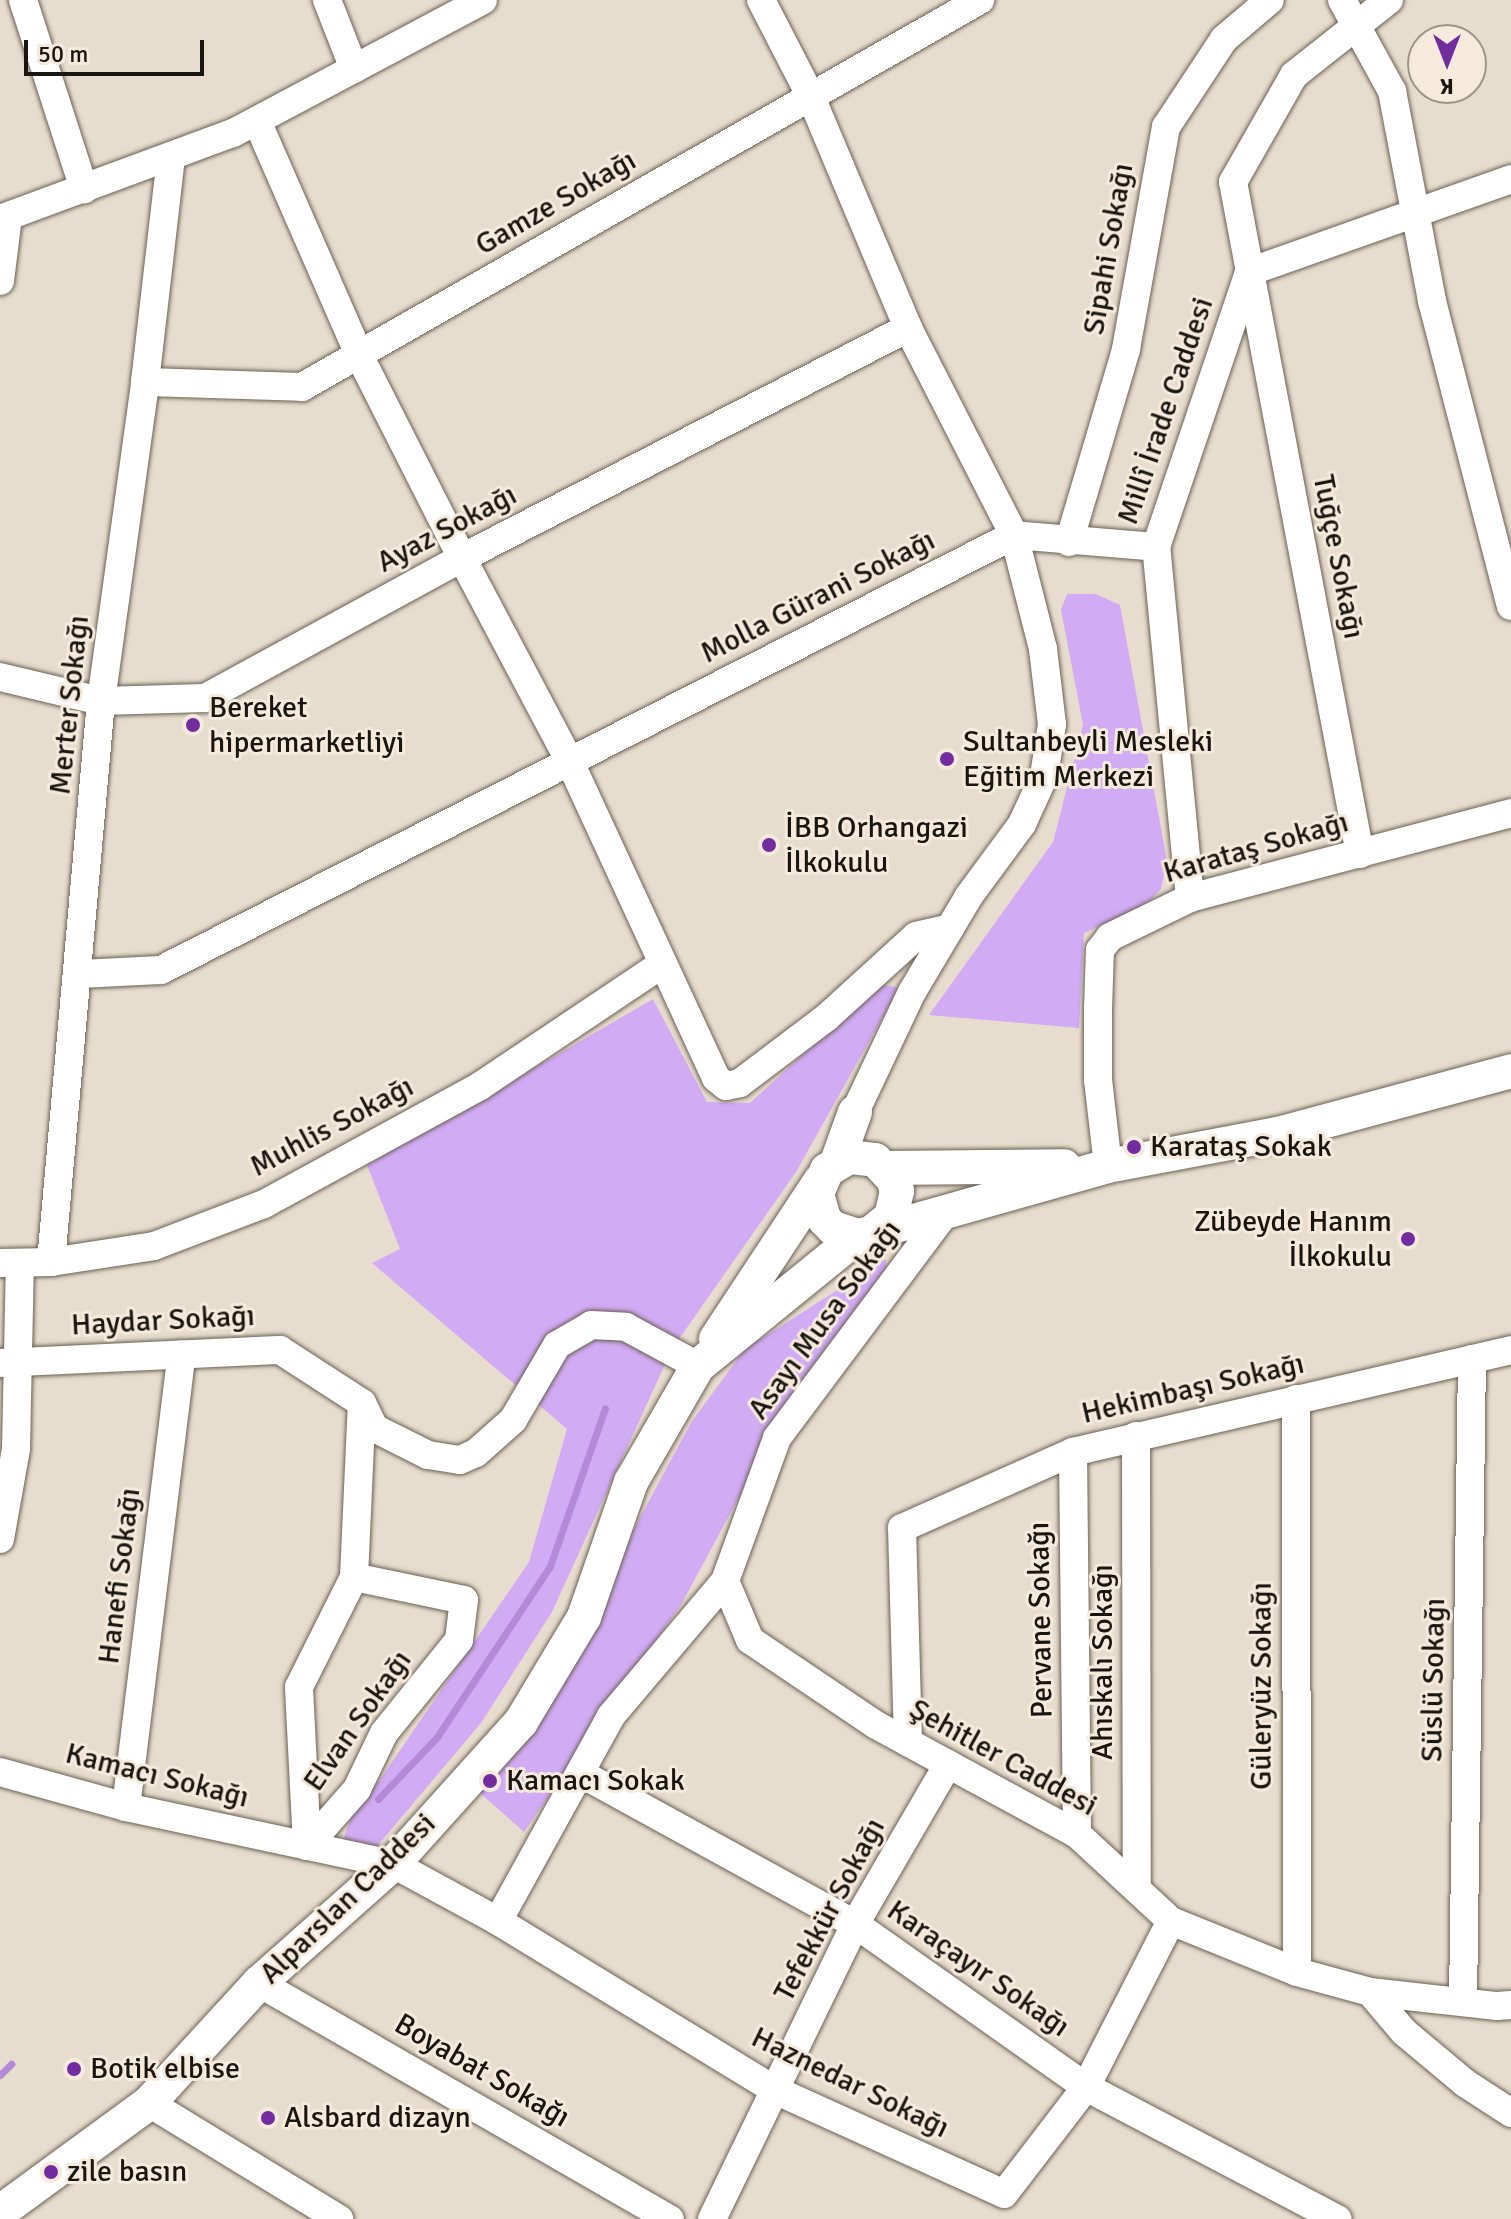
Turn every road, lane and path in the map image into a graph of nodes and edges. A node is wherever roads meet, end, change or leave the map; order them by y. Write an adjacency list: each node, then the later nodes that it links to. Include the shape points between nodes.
1 (23, 0): 15 (street)
2 (327, 0): 10 (street)
3 (483, 0): 10 (street)
4 (761, 0): 11 (street)
5 (980, 0): 11 (street, Gamze Sokağı)
6 (1270, 0): 24 (street, Sipahi Sokağı, via 1224,39 1166,127 1126,349)
7 (1342, 0): 9 (street)
8 (1389, 0): 9 (street, Tuğçe Sokağı)
9 (1354, 28): 16 (street, via 1392,91); 18 (street, Tuğçe Sokağı, via 1294,75 1233,182)
10 (354, 69): 12 (street)
11 (811, 97): 20 (street); 21 (street, Gamze Sokağı)
12 (257, 121): 13 (street); 21 (street)
13 (171, 157): 15 (street); 22 (street, Merter Sokağı)
14 (1511, 179): 16 (street, Millî İrade Caddesi)
15 (84, 189): 17 (street)
16 (1417, 212): 18 (street, Millî İrade Caddesi); 27 (street, via 1432,301)
17 (4, 218): 19 (street)
18 (1249, 272): 25 (street, Millî İrade Caddesi); 32 (street, Tuğçe Sokağı)
19 (0, 281)
20 (908, 328): 23 (street); 26 (street, Ayaz Sokağı)
21 (359, 355): 22 (street, Gamze Sokağı, via 302,387); 26 (street)
22 (145, 382): 29 (street, Merter Sokağı)
23 (1014, 535): 24 (street); 30 (street, Molla Gürani Sokağı); 34 (street, via 1043,649 1052,724 1044,776 1022,824)
24 (1069, 542): 25 (street)
25 (1156, 547): 33 (street, Millî İrade Caddesi)
26 (462, 558): 29 (street, Ayaz Sokağı, via 205,698); 30 (street)
27 (1511, 606)
28 (0, 677): 29 (street, Ayaz Sokağı)
29 (101, 701): 36 (street, Merter Sokağı)
30 (570, 762): 35 (street); 36 (street, Molla Gürani Sokağı, via 161,970)
31 (1511, 813): 32 (street, Karataş Sokağı)
32 (1360, 854): 33 (street, Karataş Sokağı)
33 (1190, 898): 40 (street, Karataş Sokağı, via 1110,937 1100,950 1098,1080)
34 (950, 928): 35 (street, via 916,936 826,1018 740,1083 726,1086 716,1078); 38 (street, via 912,992)
35 (662, 964): 44 (street, Muhlis Sokağı, via 480,1086 264,1204 154,1246)
36 (79, 974): 44 (street, Merter Sokağı)
37 (1511, 1071): 40 (street, via 1278,1134)
38 (855, 1112): 39 (street); 41 (street)
39 (880, 1164): 40 (street); 41 (street, via 849,1157); 43 (street, via 893,1179 896,1205 883,1227)
40 (1108, 1166): 42 (street)
41 (828, 1171): 43 (street, via 819,1207 824,1219 833,1228); 50 (street)
42 (946, 1212): 43 (street); 57 (street, Asayı Musa Sokağı, via 777,1438)
43 (864, 1235): 50 (street, Alparslan Caddesi)
44 (51, 1262): 45 (street, Muhlis Sokağı)
45 (10, 1263): 49 (street)
46 (1511, 1350): 48 (street, Hekimbaşı Sokağı)
47 (182, 1354): 49 (street, Haydar Sokağı); 52 (street, Haydar Sokağı, via 280,1350); 62 (street, Hanefi Sokağı)
48 (1472, 1359): 51 (street, Hekimbaşı Sokağı); 73 (street, Süslü Sokağı)
49 (9, 1362): 55 (street, via 16,1449)
50 (698, 1366): 52 (street, Haydar Sokağı, via 626,1327 591,1325 557,1345 513,1420 476,1453 460,1460 428,1455 374,1428); 65 (street, Alparslan Caddesi, via 631,1482 584,1617 521,1722)
51 (1296, 1399): 53 (street, Hekimbaşı Sokağı); 70 (street, Güleryüz Sokağı)
52 (362, 1403): 56 (street)
53 (1136, 1436): 54 (street, Hekimbaşı Sokağı); 66 (street, Ahıskalı Sokağı)
54 (1073, 1452): 58 (street, Hekimbaşı Sokağı, via 902,1528); 63 (street, Pervane Sokağı)
55 (0, 1539)
56 (354, 1577): 64 (street, via 299,1687); 64 (street, Elvan Sokağı, via 464,1600 459,1640 384,1733 357,1789)
57 (725, 1581): 58 (street, Şehitler Caddesi, via 750,1640); 61 (street, Asayı Musa Sokağı, via 611,1716)
58 (908, 1742): 59 (street, Şehitler Caddesi)
59 (948, 1764): 63 (street, Şehitler Caddesi); 69 (street, Tefekkür Sokağı)
60 (0, 1772): 62 (street, Kamacı Sokağı)
61 (580, 1773): 67 (street, Asayı Musa Sokağı); 69 (street, Karaçayır Sokağı)
62 (126, 1807): 64 (street, Kamacı Sokağı)
63 (1077, 1834): 66 (street, Şehitler Caddesi)
64 (307, 1846): 65 (street, Kamacı Sokağı)
65 (393, 1864): 67 (street, Haznedar Sokağı); 71 (street, Alparslan Caddesi)
66 (1137, 1887): 68 (street, Şehitler Caddesi)
67 (498, 1921): 76 (street, Haznedar Sokağı)
68 (1171, 1921): 70 (street, Şehitler Caddesi); 75 (street, Haznedar Sokağı)
69 (855, 1924): 75 (street, Karaçayır Sokağı); 76 (street, Tefekkür Sokağı)
70 (1297, 1972): 72 (street, Şehitler Caddesi)
71 (259, 1983): 77 (street, Alparslan Caddesi); 81 (street, Boyabat Sokağı)
72 (1370, 1992): 73 (street, Şehitler Caddesi); 78 (street, via 1404,2032)
73 (1463, 2002): 74 (street, Şehitler Caddesi)
74 (1511, 2005)
75 (1086, 2087): 76 (street, Haznedar Sokağı, via 1004,2194); 83 (street, Karaçayır Sokağı)
76 (777, 2091): 82 (street, Tefekkür Sokağı)
77 (149, 2103): 79 (street, Alparslan Caddesi); 80 (street)
78 (1511, 2113)
79 (0, 2212)
80 (325, 2216)
81 (670, 2219)
82 (712, 2219)
83 (1337, 2219)

